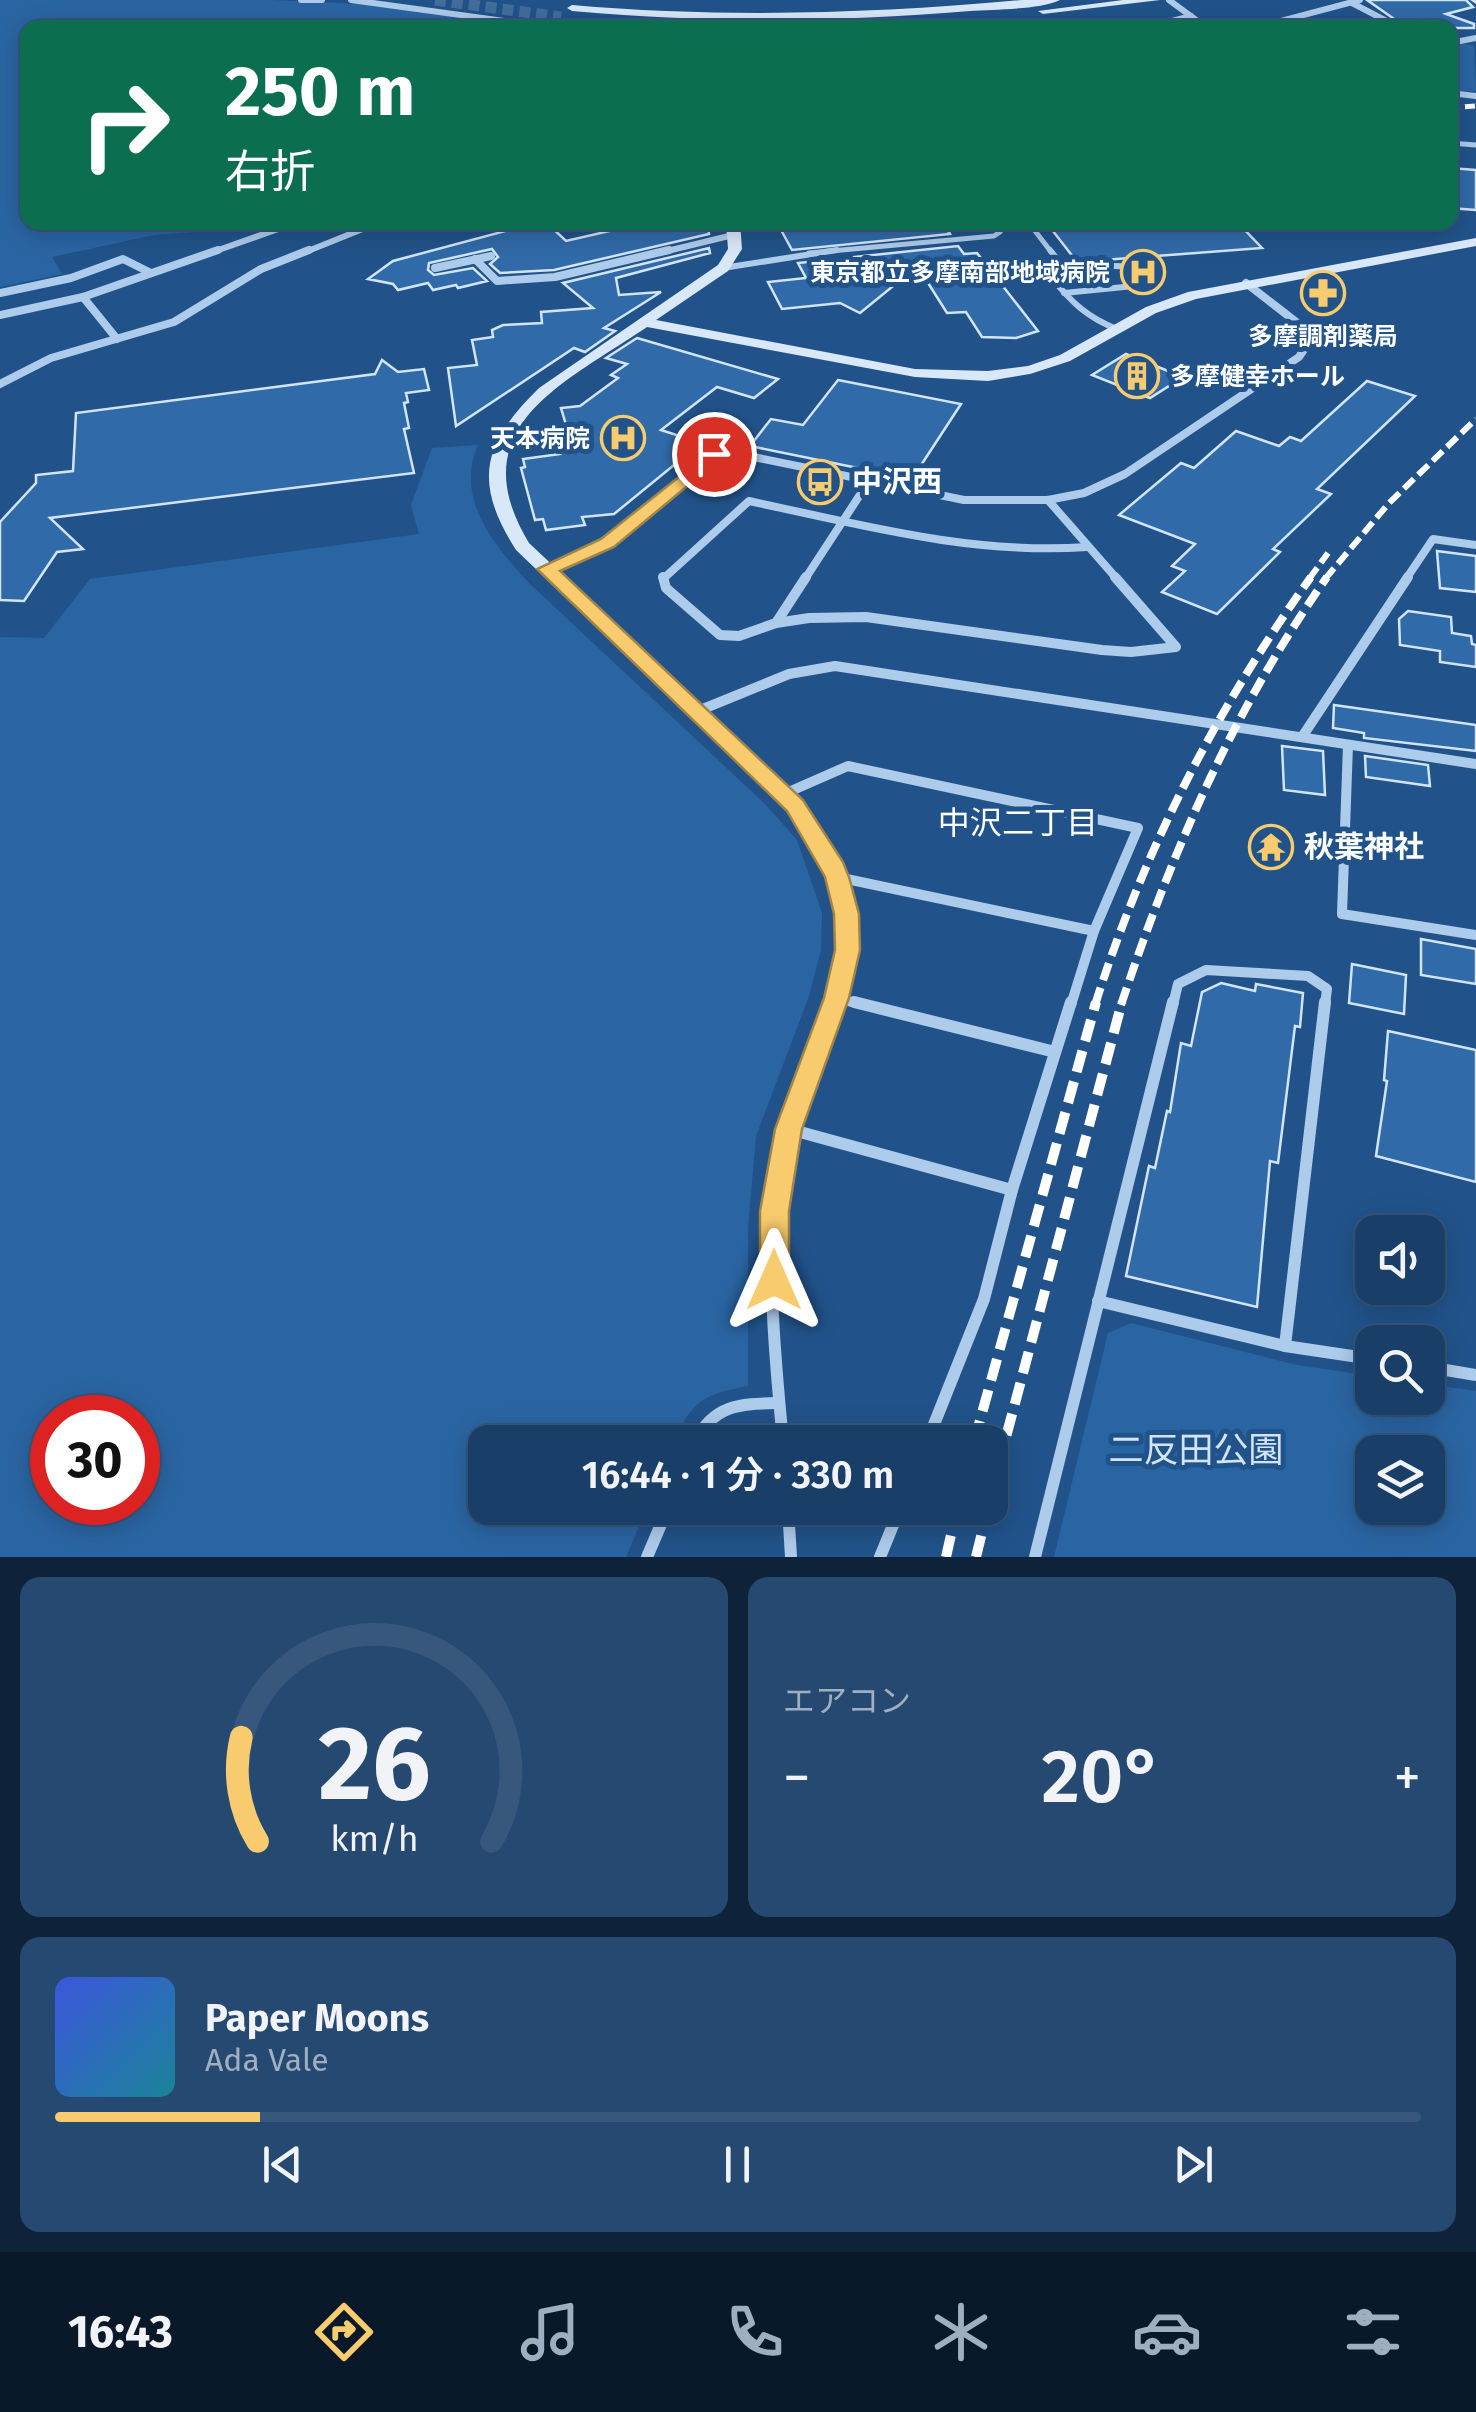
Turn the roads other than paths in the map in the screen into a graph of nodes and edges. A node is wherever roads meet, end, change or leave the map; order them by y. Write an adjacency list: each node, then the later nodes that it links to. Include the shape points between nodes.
1 (302, 0): 2 (street)
2 (322, 0)
3 (350, 0): 13 (street)
4 (1056, 0): 9 (street)
5 (1155, 0): 11 (street)
6 (1169, 0): 12 (street)
7 (1360, 0): 8 (street)
8 (1351, 2): 17 (street); 18 (street)
9 (982, 7): 10 (street, via 744,19); 11 (street, via 978,12)
10 (572, 8)
11 (994, 16): 14 (street)
12 (1191, 16): 15 (street); 16 (street)
13 (540, 20)
14 (937, 20)
15 (1176, 20)
16 (1196, 20)
17 (1284, 20)
18 (1386, 20)
19 (275, 230): 31 (street)
20 (360, 230): 39 (street, via 261,269 174,322)
21 (729, 230): 27 (street, via 555,276 497,282)
22 (733, 230): 29 (street, via 732,259)
23 (999, 230): 29 (lane, via 994,236 793,254)
24 (1034, 230): 30 (lane)
25 (1476, 242): 32 (street)
26 (491, 256): 27 (street)
27 (474, 260): 28 (street)
28 (435, 268)
29 (723, 268): 37 (street)
30 (1065, 269): 34 (lane, via 1052,278); 34 (lane, via 1126,264 1148,280 1138,287)
31 (150, 273): 33 (street, via 124,259); 35 (street)
32 (1246, 283): 38 (street, via 1170,302); 42 (street, via 1300,326 1307,345 1299,358 1125,474)
33 (0, 293)
34 (1064, 294): 38 (lane, via 1082,314)
35 (83, 297): 36 (street); 39 (street)
36 (0, 315)
37 (643, 322): 38 (street, via 958,376 1047,365); 46 (street, via 544,391 498,447 495,494 503,517)
38 (1117, 328)
39 (117, 339): 40 (street, via 34,364)
40 (0, 384)
41 (869, 481): 42 (street, via 964,500); 43 (street); 46 (street, via 724,451 608,543)
42 (1048, 500): 45 (street)
43 (842, 520): 45 (street, via 961,547); 47 (street); 47 (street, via 749,501 662,578 720,635 740,636)
44 (1476, 545): 49 (street, via 1433,540)
45 (1087, 547): 47 (street, via 1176,647 1102,650 866,617)
46 (547, 569): 48 (street)
47 (776, 623)
48 (698, 711): 49 (street, via 789,674 835,666); 52 (street)
49 (1302, 737): 50 (street)
50 (1348, 744): 51 (street); 55 (street, via 1342,914)
51 (1476, 764)
52 (784, 794): 53 (street, via 815,833); 54 (street, via 848,766 1138,828)
53 (837, 877): 54 (street); 56 (street, via 848,950)
54 (1094, 931): 57 (street)
55 (1476, 935)
56 (836, 998): 57 (street); 58 (street)
57 (1055, 1052): 59 (street)
58 (788, 1129): 59 (street); 65 (street, via 775,1211)
59 (1012, 1190): 68 (street, via 984,1299)
60 (1098, 1301): 61 (street); 61 (street, via 1178,984 1206,970 1308,976 1327,989); 75 (street)
61 (1285, 1346): 62 (street)
62 (1355, 1356)
63 (1445, 1369): 64 (street)
64 (1476, 1374)
65 (779, 1403): 66 (street, via 724,1405); 67 (street)
66 (704, 1425)
67 (781, 1425)
68 (933, 1425)
69 (661, 1525): 72 (street)
70 (789, 1525): 73 (street)
71 (893, 1525): 74 (street)
72 (647, 1557)
73 (791, 1557)
74 (880, 1557)
75 (1035, 1557)

